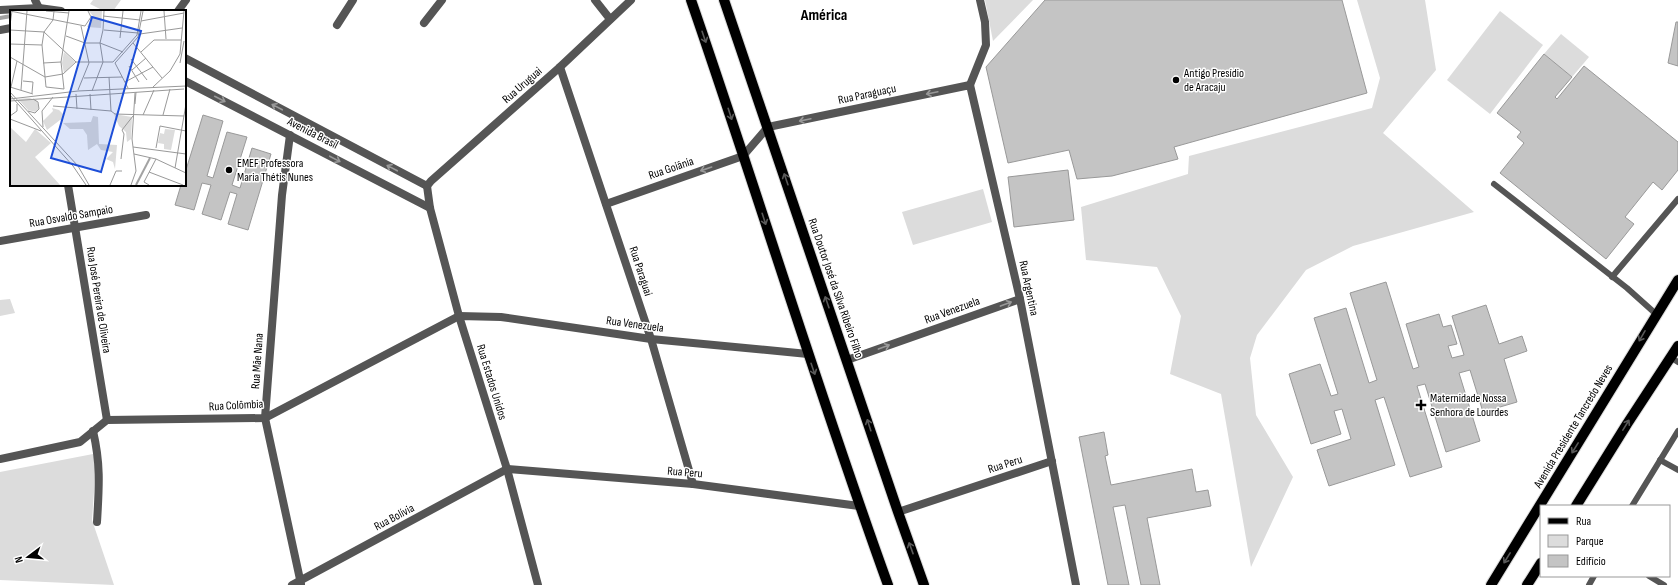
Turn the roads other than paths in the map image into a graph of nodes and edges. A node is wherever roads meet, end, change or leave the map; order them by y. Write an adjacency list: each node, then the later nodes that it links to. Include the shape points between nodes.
1 (35, 0): 10 (street)
2 (186, 0): 13 (street)
3 (353, 0): 16 (street)
4 (442, 0): 15 (street)
5 (595, 0): 14 (street)
6 (631, 0): 14 (street, Rua Uruguai)
7 (691, 0): 25 (main road, one-way to 25)
8 (724, 0): 23 (main road, Rua Doutor José da Silva Ribeiro Filho)
9 (980, 0): 22 (street, via 985,22 986,45)
10 (39, 8): 11 (street); 12 (street)
11 (0, 10)
12 (53, 10)
13 (179, 10)
14 (610, 19): 20 (street, Rua Uruguai)
15 (424, 23)
16 (336, 25)
17 (10, 28): 18 (street)
18 (0, 30)
19 (186, 59): 28 (street, Avenida Brasil, one-way to 19)
20 (560, 67): 28 (street, Rua Uruguai); 30 (street, Rua Paraguai)
21 (186, 82): 24 (street, Avenida Brasil, one-way to 24)
22 (970, 85): 23 (street, Rua Paraguaçu, one-way to 23); 37 (street, Rua Argentina)
23 (768, 127): 25 (street); 44 (main road, Rua Doutor José da Silva Ribeiro Filho, one-way to 23)
24 (290, 135): 31 (street, Avenida Brasil, one-way to 31); 45 (street, Rua Mãe Nana, via 282,195)
25 (743, 156): 30 (street, Rua Goiânia, one-way to 30); 42 (main road, one-way to 42)
26 (1494, 184): 35 (lane)
27 (68, 186): 33 (street, Rua José Pereira de Oliveira)
28 (427, 186): 31 (street, Rua Estados Unidos)
29 (1678, 199): 35 (lane)
30 (606, 204): 40 (street, Rua Paraguai)
31 (430, 208): 39 (street, Rua Estados Unidos)
32 (146, 215): 33 (street, Rua Osvaldo Sampaio)
33 (75, 228): 34 (street, Rua Osvaldo Sampaio); 46 (street, Rua José Pereira de Oliveira)
34 (0, 241)
35 (1612, 277): 38 (lane)
36 (1678, 280): 38 (main road, Avenida Presidente Tancredo Neves)
37 (1020, 299): 44 (street, Rua Venezuela, one-way to 37); 51 (street, Rua Argentina)
38 (1656, 314): 55 (main road, Avenida Presidente Tancredo Neves, one-way to 55)
39 (459, 316): 40 (street, Rua Venezuela, via 501,317); 45 (street, Rua Colômbia); 52 (street, Rua Estados Unidos)
40 (651, 339): 42 (street, Rua Venezuela); 54 (street, Rua Paraguai)
41 (1678, 346): 43 (main road)
42 (808, 354): 59 (main road, one-way to 59)
43 (1674, 359): 57 (main road, one-way to 43, via 1626,424)
44 (847, 360): 60 (main road, Rua Doutor José da Silva Ribeiro Filho, one-way to 44)
45 (265, 418): 46 (street, Rua Colômbia); 64 (street, Rua Mãe Nana)
46 (107, 420): 47 (street)
47 (93, 431): 49 (street, via 80,442); 61 (street, via 100,471)
48 (1678, 432): 50 (lane)
49 (0, 459)
50 (1660, 460): 53 (lane); 58 (lane)
51 (1052, 461): 60 (street, Rua Peru); 69 (street, Rua Argentina)
52 (507, 469): 54 (street, Rua Peru); 64 (street, Rua Bolívia); 66 (street, Rua Estados Unidos)
53 (1678, 470)
54 (693, 484): 59 (street, Rua Peru)
55 (1540, 505)
56 (1540, 505): 70 (main road, Avenida Presidente Tancredo Neves, one-way to 70)
57 (1577, 505)
58 (1633, 505)
59 (859, 506): 67 (main road)
60 (898, 512): 68 (main road, Rua Doutor José da Silva Ribeiro Filho, one-way to 60)
61 (97, 522)
62 (1540, 565): 71 (main road)
63 (1651, 577): 72 (lane)
64 (301, 583): 65 (street, Rua Bolívia)
65 (292, 585)
66 (538, 585)
67 (888, 585)
68 (924, 585)
69 (1076, 585)
70 (1491, 585)
71 (1527, 585)
72 (1664, 585)

